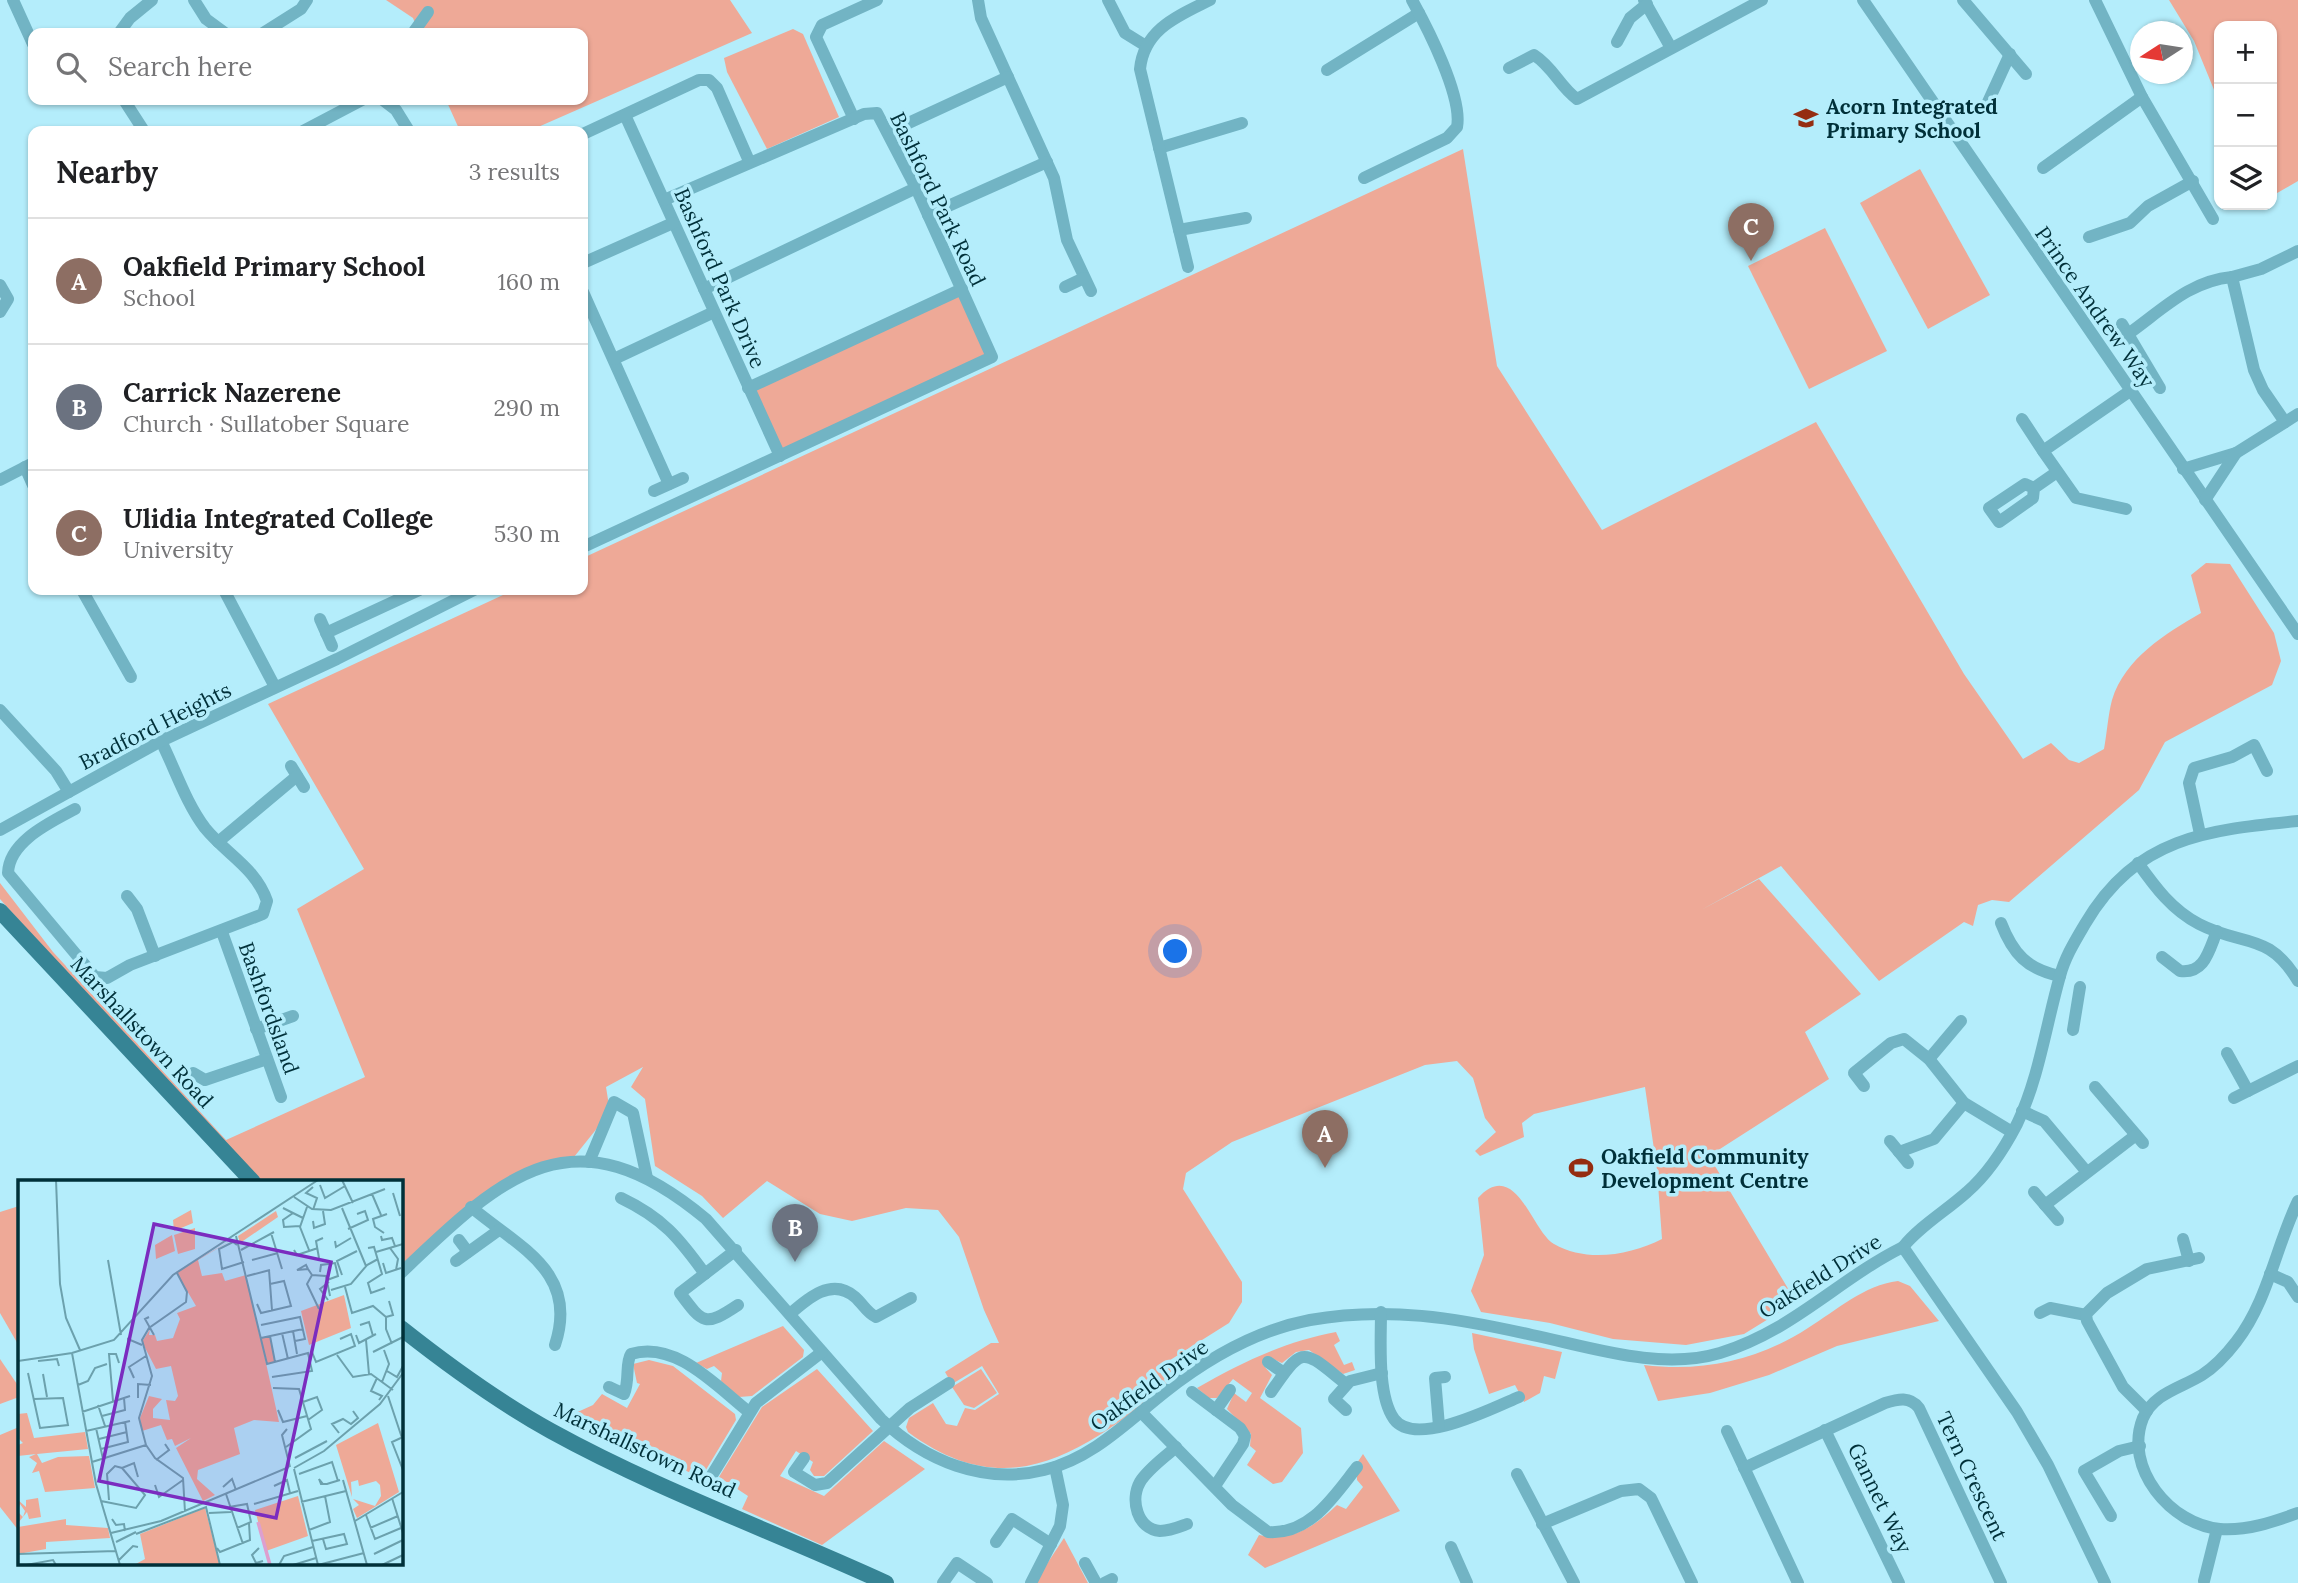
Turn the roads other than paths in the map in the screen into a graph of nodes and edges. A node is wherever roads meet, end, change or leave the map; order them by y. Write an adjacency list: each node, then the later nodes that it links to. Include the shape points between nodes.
1 (13, 0): 21 (street)
2 (152, 0): 17 (street)
3 (194, 0): 18 (street)
4 (307, 0): 19 (street)
5 (877, 0): 36 (street, via 822,25 816,37)
6 (978, 0): 29 (street, via 981,18)
7 (1108, 0): 23 (street, via 1125,33)
8 (1210, 0): 23 (street, via 1170,20)
9 (1412, 0): 16 (street)
10 (1762, 0): 24 (street)
11 (1863, 0): 73 (street, Prince Andrew Way)
12 (1964, 0): 25 (street)
13 (2095, 0): 30 (street)
14 (1645, 2): 22 (street); 24 (street)
15 (428, 12): 20 (street)
16 (1419, 13): 27 (street); 47 (street, via 1447,78 1457,127 1447,138)
17 (123, 28)
18 (218, 28)
19 (271, 28)
20 (417, 28)
21 (28, 33)
22 (1617, 41)
23 (1146, 46): 43 (street, via 1140,74)
24 (1671, 48): 26 (street, via 1577,99 1546,62 1534,55)
25 (2010, 54): 28 (street); 31 (street)
26 (1509, 68)
27 (1327, 70)
28 (2026, 74)
29 (1008, 77): 42 (street); 45 (street)
30 (2142, 97): 46 (street); 48 (street)
31 (1988, 102)
32 (127, 105): 38 (street)
33 (353, 105): 39 (street)
34 (390, 105): 40 (street)
35 (625, 115): 41 (street); 44 (street, via 709,79); 50 (street, Bashford Park Drive)
36 (854, 119): 42 (street, Bashford Park Road, via 877,113); 44 (street, Bashford Park Road)
37 (1242, 123): 43 (street)
38 (141, 126)
39 (313, 126)
40 (406, 126)
41 (588, 132)
42 (889, 132): 49 (street, Bashford Park Road)
43 (1158, 148): 55 (street)
44 (749, 161): 50 (street, Bashford Park Road)
45 (1047, 162): 51 (street); 61 (street, via 1067,240)
46 (2043, 168)
47 (1364, 178)
48 (2193, 181): 53 (street); 56 (street, via 2148,206 2129,224)
49 (916, 188): 51 (street, Bashford Park Road); 64 (street)
50 (664, 200): 54 (street, Bashford Park Drive)
51 (928, 215): 65 (street, Bashford Park Road)
52 (1246, 218): 55 (street)
53 (2213, 219)
54 (673, 223): 58 (street); 64 (street, Bashford Park Drive)
55 (1179, 230): 59 (street)
56 (2088, 237)
57 (2298, 251): 60 (street)
58 (588, 261)
59 (1188, 267)
60 (2232, 277): 72 (street, via 2185,290 2125,329); 76 (street, via 2254,370)
61 (1084, 278): 63 (street); 66 (street)
62 (0, 285): 68 (street, via 8,299)
63 (1065, 287)
64 (704, 289): 69 (street, Bashford Park Drive)
65 (961, 289): 71 (street); 79 (street, Bashford Park Road, via 992,357)
66 (1091, 291)
67 (588, 303): 70 (street)
68 (0, 312)
69 (714, 312): 70 (street); 71 (street, Bashford Park Drive)
70 (614, 359): 85 (street)
71 (748, 388): 79 (street, Bashford Park Drive)
72 (2160, 388)
73 (2130, 391): 77 (street); 81 (street, Prince Andrew Way)
74 (2298, 414): 76 (street)
75 (2022, 419): 77 (street)
76 (2285, 422): 78 (street)
77 (2042, 451): 82 (street)
78 (2236, 453): 81 (street); 88 (street)
79 (780, 456): 90 (street)
80 (28, 466): 84 (street)
81 (2183, 469): 88 (street, Prince Andrew Way)
82 (2057, 472): 86 (street); 89 (street, via 2076,498)
83 (683, 478): 85 (street)
84 (0, 480)
85 (669, 484): 87 (street)
86 (2034, 488)
87 (653, 491)
88 (2205, 500): 97 (street, Prince Andrew Way)
89 (2126, 509)
90 (588, 545)
91 (85, 595): 99 (street)
92 (227, 595): 100 (street)
93 (408, 595): 96 (street)
94 (464, 595): 100 (street)
95 (320, 619): 96 (street)
96 (326, 633): 98 (street)
97 (2298, 634)
98 (332, 646)
99 (131, 677)
100 (275, 687): 102 (street, Bradford Heights)
101 (0, 710): 105 (street, Bradford Heights, via 56,771)
102 (161, 741): 105 (street, Bradford Heights); 110 (street, Bashfordsland, via 200,821)
103 (2267, 771): 109 (street, via 2254,746 2194,768 2189,783)
104 (298, 776): 110 (street)
105 (69, 792): 108 (street, Bradford Heights)
106 (75, 810): 117 (street, Bashfordsland, via 41,828 23,844 8,866 9,876 95,977 107,978)
107 (2298, 821): 109 (street)
108 (0, 830)
109 (2200, 834): 111 (street, via 2170,844)
110 (218, 842): 116 (street, Bashfordsland, via 249,869 267,904 261,916)
111 (2138, 863): 115 (street, via 2171,905); 119 (street, via 2098,902)
112 (127, 896): 117 (street)
113 (0, 911): 147 (main road, Marshallstown Road)
114 (2001, 923): 119 (street, via 2024,962)
115 (2217, 931): 118 (street, via 2204,962 2195,969 2180,971); 120 (street, via 2271,948)
116 (222, 932): 117 (street, Bashfordsland); 126 (street, Bashfordsland)
117 (155, 956)
118 (2162, 957)
119 (2060, 976): 122 (street)
120 (2298, 981)
121 (2080, 987): 124 (street)
122 (2052, 1012): 124 (street); 139 (street)
123 (293, 1016): 126 (street)
124 (2075, 1016): 127 (street)
125 (1961, 1021): 130 (street)
126 (256, 1029): 129 (street, Bashfordsland)
127 (2073, 1030)
128 (2227, 1054): 135 (street)
129 (267, 1059): 132 (street, via 205,1080); 136 (street, Bashfordsland)
130 (1929, 1059): 133 (street, via 1907,1040 1894,1041 1854,1073); 138 (street)
131 (2298, 1066): 135 (street)
132 (193, 1073)
133 (1864, 1086)
134 (2095, 1087): 145 (street, via 2139,1139)
135 (2248, 1091): 137 (street)
136 (281, 1097)
137 (2234, 1098)
138 (1965, 1102): 140 (street); 142 (street, via 1934,1139)
139 (2022, 1111): 140 (street); 145 (street, via 2044,1121)
140 (2012, 1132): 158 (street, via 1979,1181)
141 (1890, 1141): 142 (street)
142 (1899, 1152): 144 (street)
143 (589, 1161): 146 (street, Oakfield Drive); 146 (street, via 614,1102 633,1113); 152 (street, Oakfield Drive, via 536,1168)
144 (1908, 1163)
145 (2086, 1171): 151 (street)
146 (647, 1178): 159 (street, Oakfield Drive, via 681,1198)
147 (251, 1180)
148 (2034, 1192): 151 (street)
149 (621, 1198): 163 (street, via 675,1233)
150 (2298, 1200): 153 (street)
151 (2045, 1205): 154 (street)
152 (471, 1207): 155 (street); 162 (street, Oakfield Drive)
153 (2295, 1215): 164 (street)
154 (2058, 1220)
155 (499, 1230): 160 (street); 173 (street, via 557,1285 562,1312)
156 (2183, 1239): 171 (street, via 2194,1260 2147,1269 2107,1293)
157 (459, 1240): 160 (street)
158 (1903, 1247): 168 (street, Oakfield Drive, via 1780,1327 1707,1355 1640,1356 1449,1318); 225 (street, Oakfield Drive, via 2017,1412)
159 (736, 1250): 163 (street); 170 (street, Oakfield Drive)
160 (468, 1252): 161 (street)
161 (456, 1261)
162 (402, 1272)
163 (705, 1274): 167 (street, via 680,1293 698,1317 709,1321)
164 (2270, 1274): 165 (street, via 2288,1282); 188 (street, via 2250,1321 2222,1359 2161,1396)
165 (2298, 1297)
166 (911, 1298): 170 (street, via 876,1317 850,1293 830,1290 813,1295)
167 (738, 1305)
168 (1381, 1312): 177 (street); 190 (street, Oakfield Drive, via 1307,1321 1244,1343 1202,1365)
169 (2040, 1313): 171 (street, via 2050,1308)
170 (790, 1314): 174 (street, Oakfield Drive)
171 (2086, 1315): 188 (street, via 2123,1387)
172 (402, 1329): 214 (main road, Marshallstown Road, via 490,1395 550,1431)
173 (555, 1345)
174 (822, 1352): 189 (street); 192 (street, Oakfield Drive)
175 (1268, 1362): 176 (street)
176 (1284, 1373): 180 (street, via 1295,1359 1308,1356); 184 (street)
177 (1382, 1373): 180 (street); 191 (street, via 1388,1406 1398,1423 1411,1430)
178 (1434, 1378): 191 (street)
179 (949, 1383): 192 (street)
180 (1346, 1384): 187 (street, via 1334,1399)
181 (609, 1387): 189 (street, via 624,1394 631,1354 664,1353 689,1365)
182 (1230, 1390): 186 (street)
183 (1192, 1392): 186 (street)
184 (1271, 1392)
185 (1519, 1396): 191 (street)
186 (1216, 1409): 202 (street, via 1240,1428 1245,1438)
187 (1346, 1410)
188 (2147, 1411): 195 (street, via 2140,1428)
189 (749, 1412): 203 (street, via 709,1480)
190 (1141, 1412): 196 (street); 198 (street, Oakfield Drive, via 1091,1451)
191 (1439, 1426)
192 (890, 1427): 197 (street, via 824,1485 794,1472); 198 (street, Oakfield Drive, via 930,1455 973,1472 1016,1475)
193 (1825, 1430): 200 (street, Tern Crescent); 223 (street, Gannet Way); 224 (street, Tern Crescent, via 1896,1400 1916,1404)
194 (1727, 1431): 200 (street)
195 (2140, 1446): 205 (street, via 2119,1451 2084,1471); 208 (street, via 2148,1479 2162,1500 2188,1520)
196 (1176, 1447): 202 (street); 206 (street, via 1145,1476 1135,1505 1139,1516 1156,1530)
197 (804, 1458)
198 (1055, 1467): 210 (street, via 1062,1516)
199 (1357, 1467): 202 (street, via 1316,1516 1299,1527 1276,1532 1252,1523)
200 (1744, 1468): 222 (street)
201 (1517, 1474): 207 (street)
202 (1215, 1486)
203 (724, 1490)
204 (2298, 1513): 208 (street, via 2257,1526)
205 (2111, 1516)
206 (1188, 1524)
207 (1542, 1524): 220 (street); 221 (street, via 1621,1491 1645,1491)
208 (2217, 1529): 213 (street)
209 (996, 1542): 210 (street, via 1012,1519)
210 (1051, 1544): 217 (street)
211 (1451, 1547): 219 (street)
212 (1085, 1563): 218 (street)
213 (2204, 1581)
214 (886, 1583)
215 (943, 1583): 216 (street, via 957,1563)
216 (987, 1583)
217 (1031, 1583)
218 (1096, 1583)
219 (1466, 1583)
220 (1574, 1583)
221 (1692, 1583)
222 (1798, 1583)
223 (1899, 1583)
224 (2001, 1583)
225 (2105, 1583)

